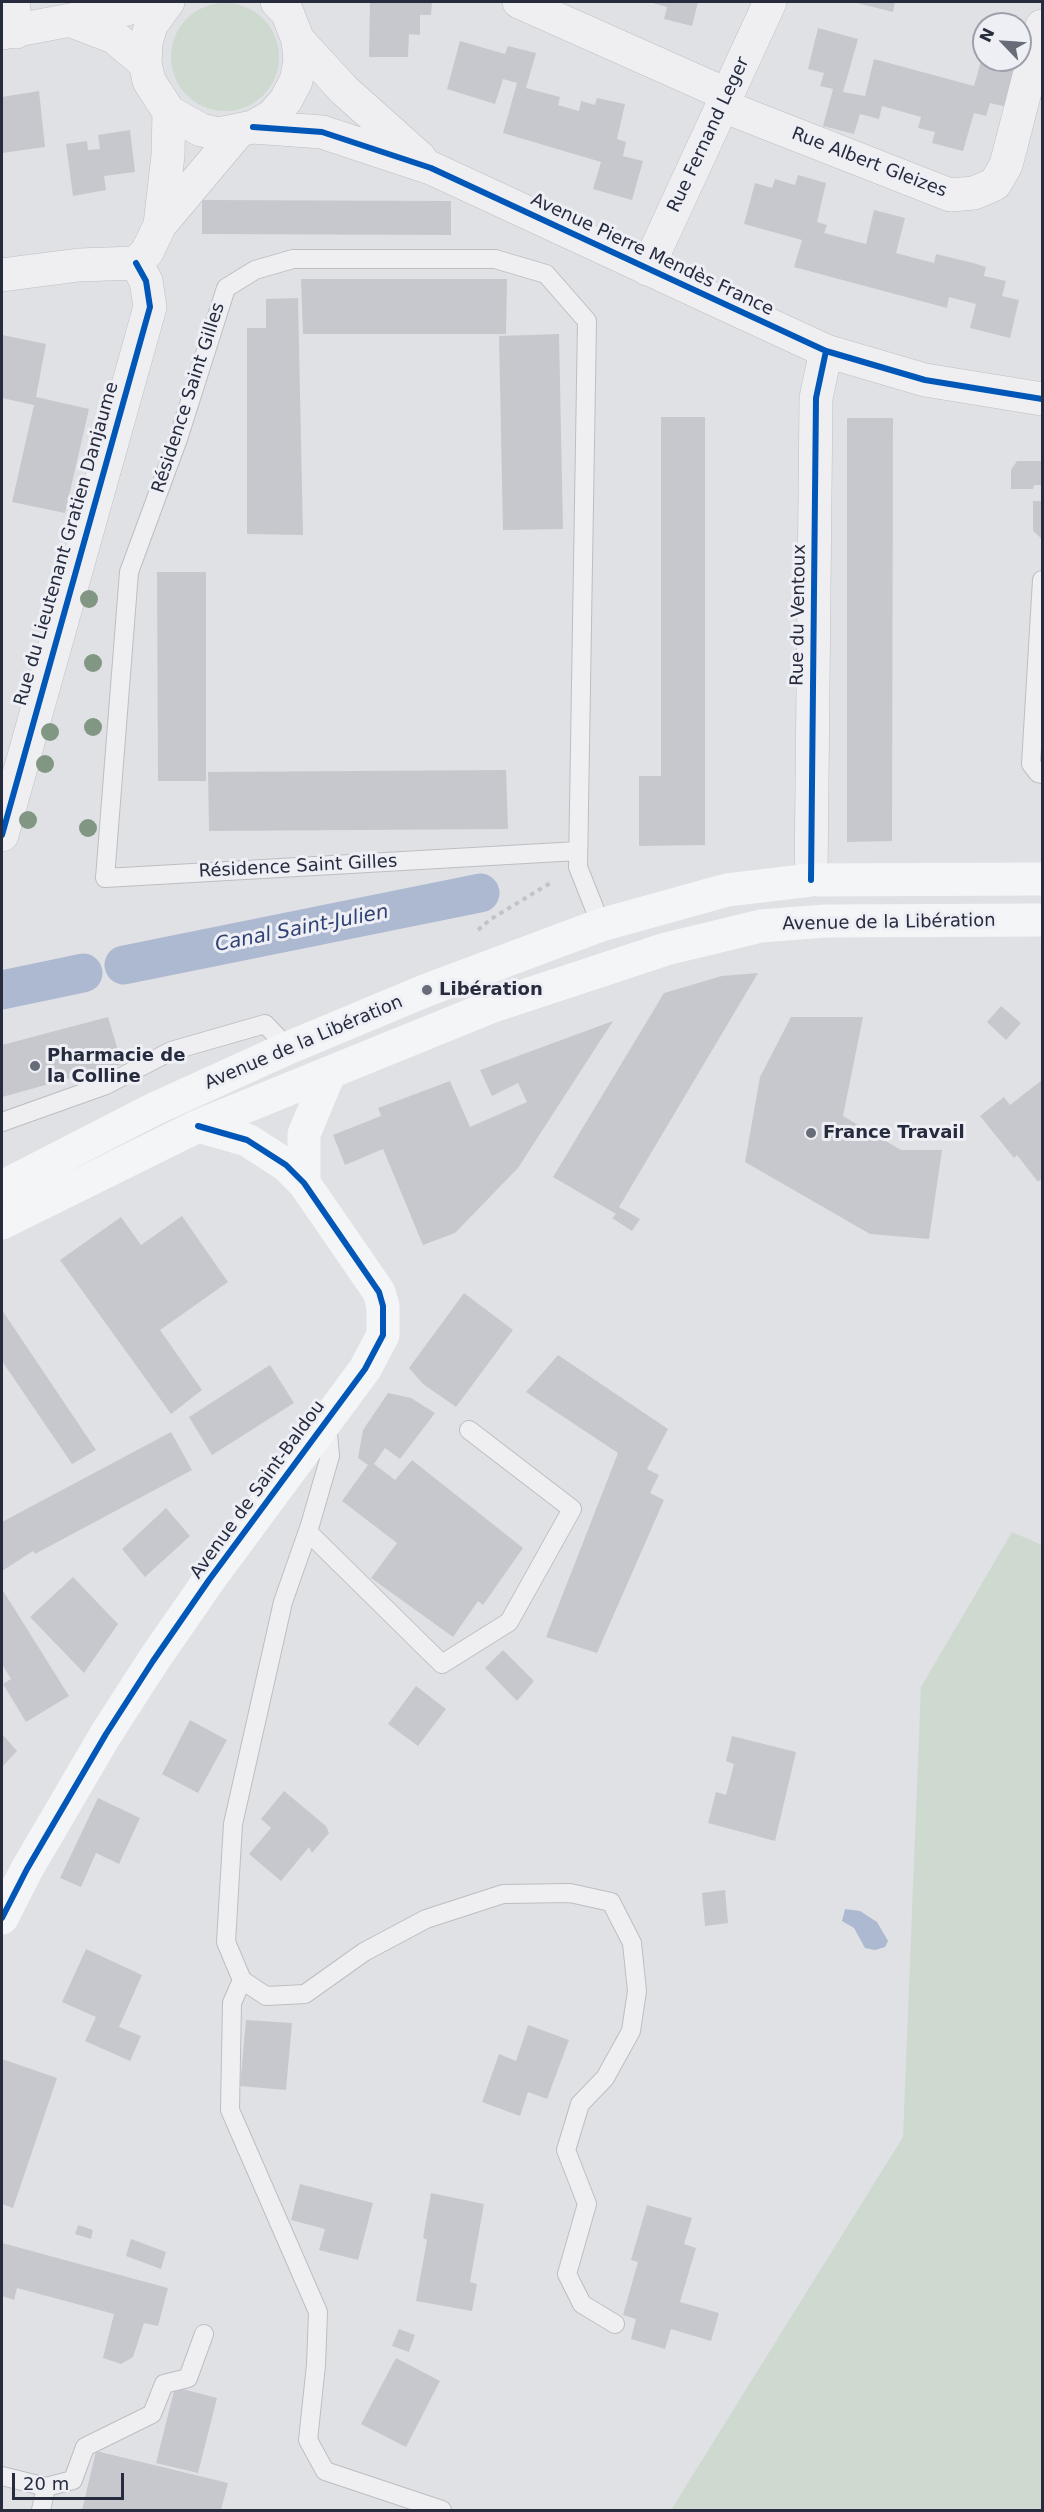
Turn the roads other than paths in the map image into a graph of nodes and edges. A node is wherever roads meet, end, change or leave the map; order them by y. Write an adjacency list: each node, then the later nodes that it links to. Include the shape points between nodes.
1 (152, 2): 6 (street)
2 (168, 2): 9 (street, via 151,24)
3 (519, 2): 10 (street, Rue Albert Gleizes)
4 (770, 2): 10 (street, Rue Fernand Leger)
5 (287, 14): 12 (street, via 298,71 286,100 272,116); 13 (street, Avenue Pierre Mendès France, via 344,90)
6 (72, 21): 7 (street); 9 (street, via 114,37)
7 (10, 22)
8 (1042, 26): 10 (street, Rue Albert Gleizes, via 1006,165 995,184 974,193 950,195)
9 (145, 63): 11 (street, via 149,81)
10 (725, 100): 16 (street, Rue Fernand Leger)
11 (169, 112): 12 (street, Avenue Pierre Mendès France, via 201,130 219,134); 14 (street)
12 (246, 129): 13 (street, Avenue Pierre Mendès France, via 322,132); 14 (street)
13 (431, 168): 16 (street, Avenue Pierre Mendès France)
14 (160, 225): 15 (street, via 147,252)
15 (136, 263): 17 (street); 22 (street, Rue du Lieutenant Gratien Danjaume, via 146,281 150,307)
16 (647, 269): 18 (street, Avenue Pierre Mendès France)
17 (2, 274)
18 (826, 351): 19 (street, Avenue Pierre Mendès France, via 925,380); 25 (street, Rue du Ventoux, via 816,398)
19 (1042, 399)
20 (1042, 580): 21 (lane, via 1031,764)
21 (1042, 774)
22 (2, 835)
23 (578, 859): 23 (lane, Résidence Saint Gilles, via 587,321 546,274 495,259 293,259 255,270 226,288 178,439 129,572 105,878); 27 (lane, Résidence Saint Gilles)
24 (1042, 879): 25 (main road, Avenue de la Libération)
25 (811, 880): 27 (main road, Avenue de la Libération, via 727,890)
26 (1042, 920): 29 (main road, Avenue de la Libération, via 825,921 761,926 666,949 493,1006)
27 (600, 925): 28 (main road, Avenue de la Libération, via 447,982)
28 (288, 1048): 30 (lane, via 265,1024 171,1051 106,1085); 33 (main road, Avenue de la Libération, via 154,1109)
29 (329, 1074): 31 (main road, Avenue de la Libération); 32 (main road, via 304,1134)
30 (2, 1122)
31 (198, 1126): 32 (main road, Avenue de Saint-Baldou, via 247,1140 286,1165); 34 (main road, Avenue de la Libération)
32 (304, 1184): 35 (main road, Avenue de Saint-Baldou, via 379,1292 383,1306 383,1335 376,1351)
33 (2, 1187)
34 (2, 1223)
35 (327, 1420): 37 (lane, via 330,1456); 38 (main road, Avenue de Saint-Baldou, via 147,1670 72,1792)
36 (469, 1430): 37 (lane, via 572,1509 509,1622 442,1664)
37 (308, 1532): 39 (lane, via 283,1602 233,1824 226,1942)
38 (2, 1918)
39 (242, 1980): 40 (lane, via 266,1996 305,1994 364,1952 426,1919 504,1894 570,1893 611,1902 632,1943 637,1991 631,2031 605,2078 580,2104 566,2150 587,2204 567,2274 582,2304); 45 (lane, via 232,2003 230,2110 318,2312 308,2440 326,2471)
40 (615, 2324)
41 (204, 2334): 43 (lane, via 188,2378 164,2384 152,2414 85,2447 73,2480)
42 (2, 2476): 43 (lane)
43 (46, 2487): 44 (lane)
44 (41, 2511)
45 (442, 2511)

